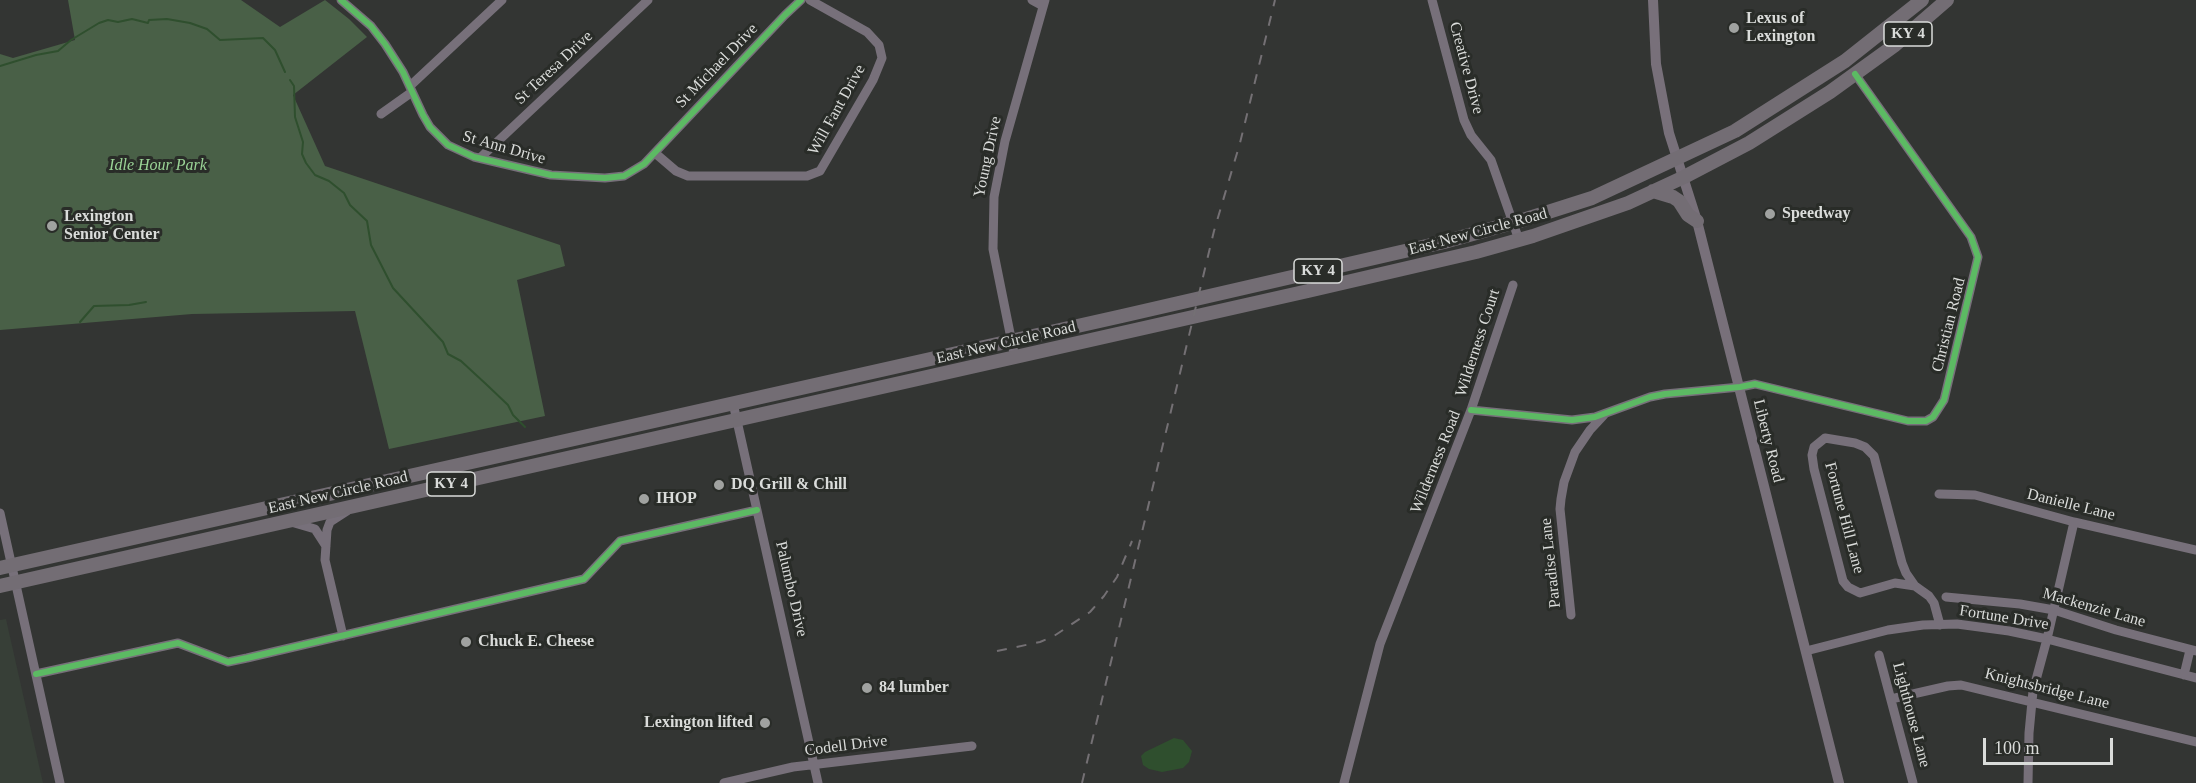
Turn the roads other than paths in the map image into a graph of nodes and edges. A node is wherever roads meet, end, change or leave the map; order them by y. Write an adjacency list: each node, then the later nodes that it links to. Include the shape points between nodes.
1 (341, 0): 14 (street, St Ann Drive, via 378,34)
2 (502, 0): 14 (street)
3 (648, 0): 18 (street, St Teresa Drive)
4 (801, 0): 17 (street, St Michael Drive)
5 (810, 0): 17 (street, Will Fant Drive, via 867,32 879,45 882,58 820,171 807,176 688,176)
6 (1032, 0): 11 (street)
7 (1432, 0): 23 (street, Creative Drive, via 1464,120 1491,160)
8 (1653, 0): 19 (main road, Liberty Road, via 1659,88)
9 (1922, 0): 12 (highway, East New Circle Road / KY 4)
10 (1947, 0): 13 (highway, East New Circle Road / KY 4)
11 (1044, 3): 26 (street, Young Drive, via 1005,141 994,197 993,249)
12 (1845, 61): 13 (highway); 19 (highway, East New Circle Road / KY 4, via 1743,127)
13 (1861, 70): 15 (street, Christian Road); 15 (street); 20 (highway, East New Circle Road / KY 4, via 1749,143)
14 (411, 89): 16 (street); 18 (street, St Ann Drive, via 439,136 458,151)
15 (1866, 91): 28 (street, Christian Road, via 1971,237 1978,257 1941,407 1930,419 1915,422 1755,384)
16 (381, 114)
17 (655, 153): 18 (street, St Ann Drive, via 630,173 605,178 552,175)
18 (480, 158)
19 (1677, 159): 20 (main road, Liberty Road); 23 (highway, East New Circle Road / KY 4, via 1592,198)
20 (1684, 177): 21 (highway, East New Circle Road / KY 4); 22 (main road, Liberty Road)
21 (1653, 191): 22 (highway, via 1679,201); 24 (highway, East New Circle Road / KY 4, via 1592,217)
22 (1697, 221): 28 (main road, Liberty Road)
23 (1513, 223): 24 (street, Creative Drive); 26 (highway, East New Circle Road / KY 4)
24 (1519, 240): 27 (highway, East New Circle Road / KY 4)
25 (1513, 285): 30 (street, Wilderness Court)
26 (1010, 341): 27 (street, Young Drive); 29 (highway, East New Circle Road / KY 4)
27 (1014, 358): 32 (highway, East New Circle Road / KY 4)
28 (1740, 387): 31 (street, Wilderness Road, via 1658,396); 52 (main road, Liberty Road)
29 (734, 403): 32 (street, Palumbo Drive); 41 (highway, East New Circle Road / KY 4)
30 (1471, 410): 31 (street, Wilderness Road, via 1572,420); 65 (street, Wilderness Road, via 1380,644)
31 (1606, 414): 47 (street, Paradise Lane, via 1575,452 1561,499)
32 (737, 420): 34 (highway, East New Circle Road / KY 4); 35 (street, Palumbo Drive)
33 (1938, 494): 38 (street, Danielle Lane, via 1975,495)
34 (354, 506): 37 (highway, East New Circle Road / KY 4); 39 (street, via 330,522)
35 (758, 510): 49 (street, via 620,541 584,579); 61 (street, Palumbo Drive)
36 (0, 513): 41 (street)
37 (288, 522): 39 (street, via 315,529); 42 (highway, East New Circle Road / KY 4)
38 (2074, 522): 40 (street, Danielle Lane); 46 (street)
39 (326, 546): 49 (street, via 325,560)
40 (2196, 550)
41 (6, 567): 42 (street)
42 (16, 582): 43 (highway, KY 4); 54 (street)
43 (0, 586)
44 (1915, 586): 44 (street, Fortune Hill Lane, via 1902,563 1870,451 1832,438 1818,441 1812,454 1814,469 1843,580 1860,593 1895,583); 48 (street, Fortune Hill Lane, via 1929,596)
45 (1947, 597): 46 (street, Mackenzie Lane)
46 (2054, 610): 50 (street); 51 (street, Mackenzie Lane)
47 (1571, 615)
48 (1940, 625): 50 (street, Fortune Drive, via 1982,627); 52 (street, Fortune Drive, via 1888,630)
49 (343, 636): 54 (street, via 228,662 177,643)
50 (2048, 639): 55 (street, Fortune Drive); 58 (street)
51 (2193, 650): 55 (street)
52 (1806, 651): 66 (main road, Liberty Road)
53 (1879, 655): 57 (street, Lighthouse Lane)
54 (36, 674): 62 (street)
55 (2184, 675): 56 (street, Fortune Drive)
56 (2196, 678)
57 (1891, 699): 58 (street, Knightsbridge Lane, via 1961,685); 67 (street, Lighthouse Lane)
58 (2032, 702): 59 (street, Knightsbridge Lane); 68 (street)
59 (2196, 742)
60 (972, 746): 61 (street, Codell Drive)
61 (814, 764): 63 (street, Codell Drive); 64 (street, Palumbo Drive)
62 (60, 783)
63 (724, 783)
64 (818, 783)
65 (1344, 783)
66 (1839, 783)
67 (1913, 783)
68 (2028, 783)

